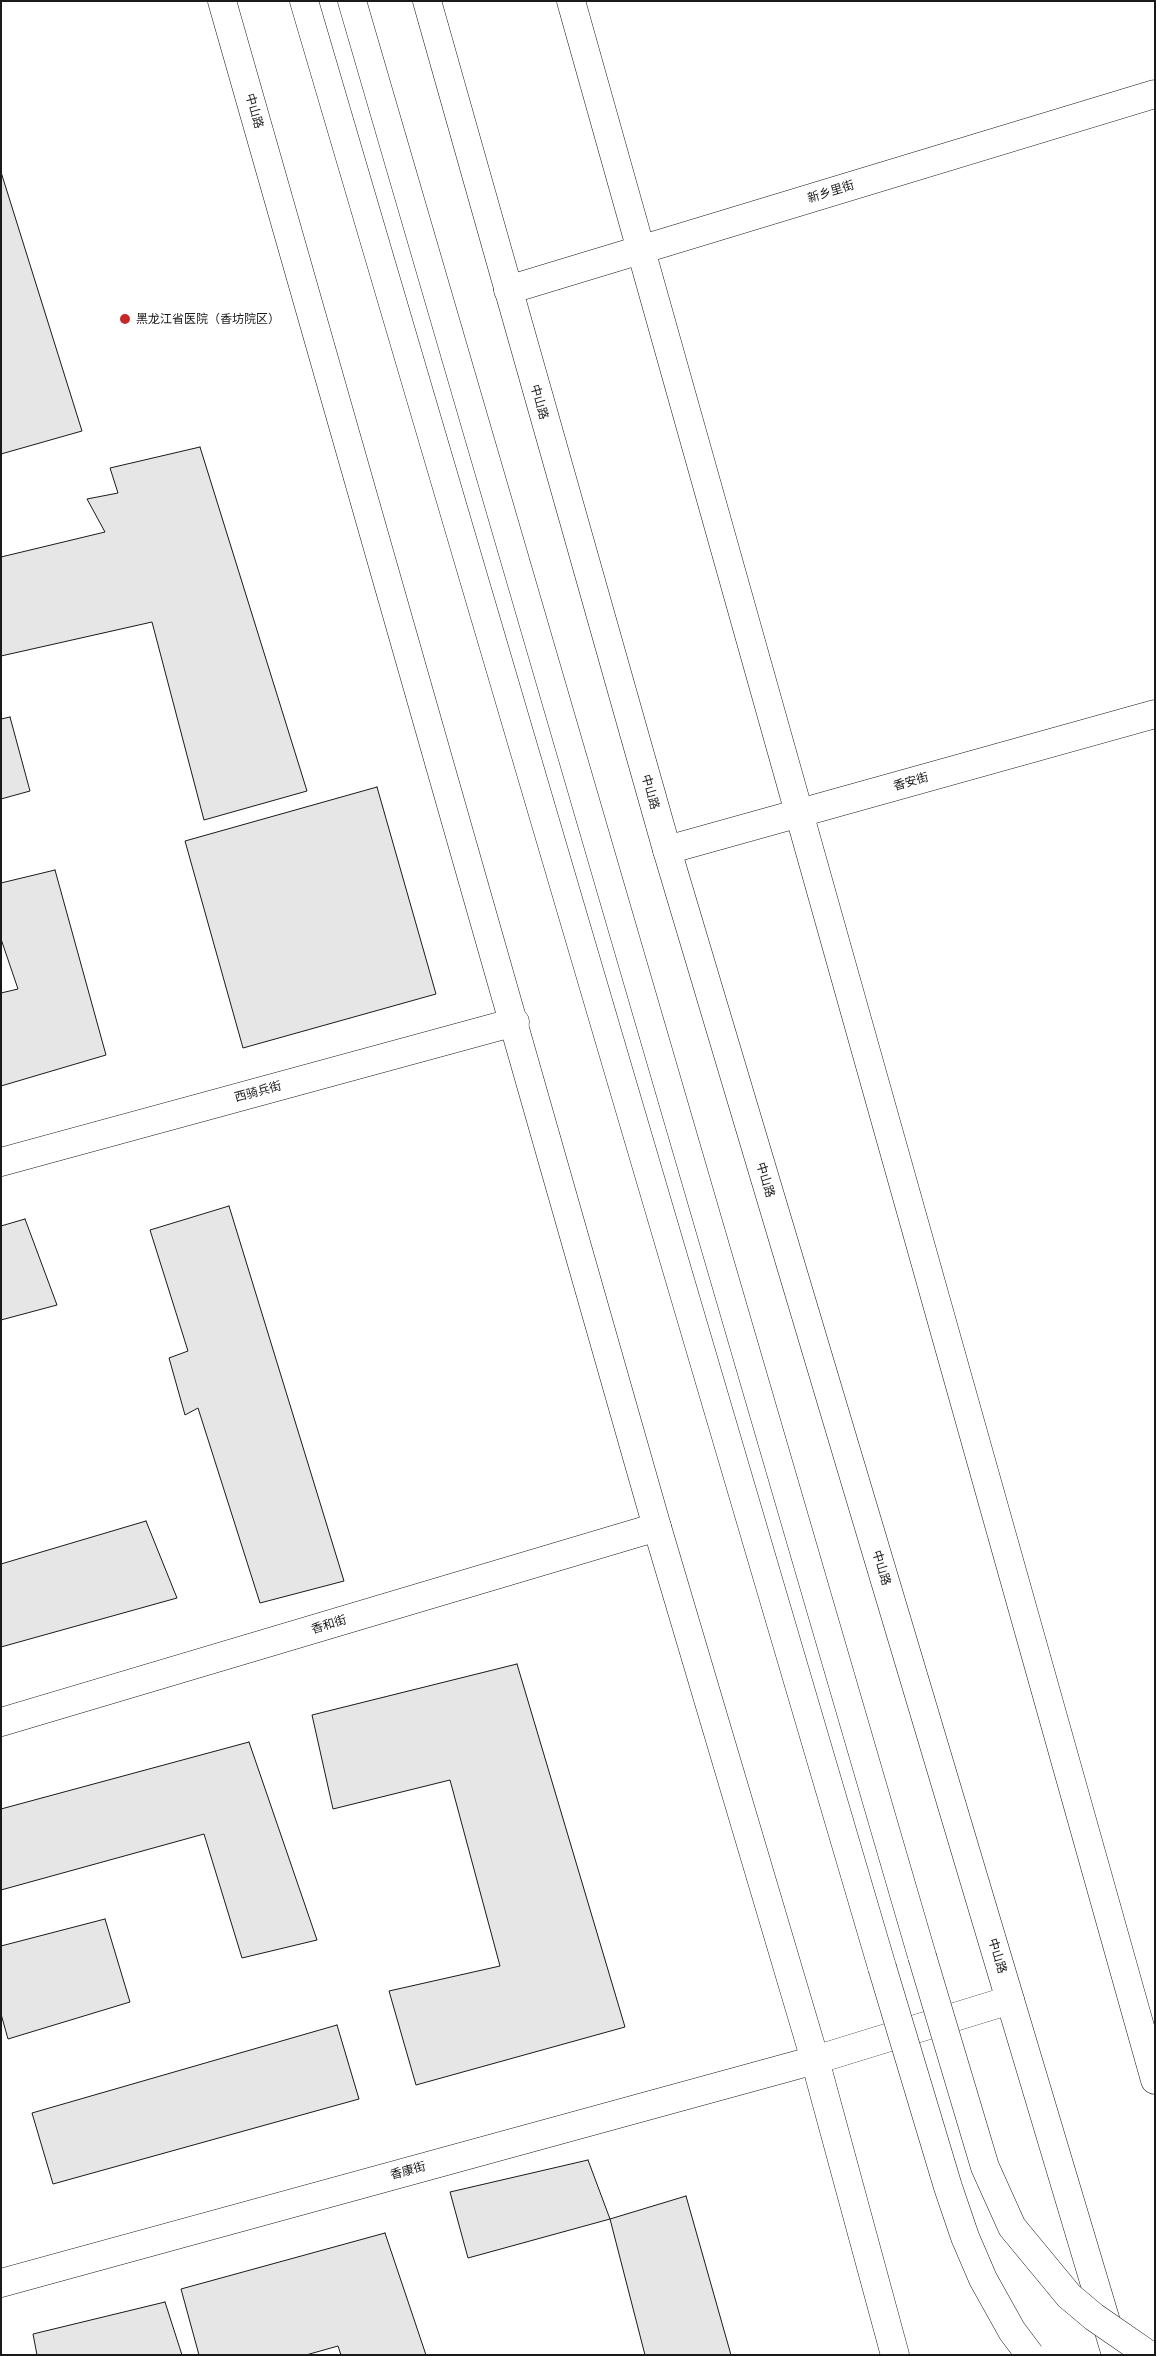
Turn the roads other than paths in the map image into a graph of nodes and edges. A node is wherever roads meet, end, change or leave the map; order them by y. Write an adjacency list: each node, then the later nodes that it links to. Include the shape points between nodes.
1 (222, 1): 12 (main road, 中山路)
2 (304, 1): 21 (main road, bridge, via 948,2187 983,2279)
3 (352, 1): 23 (main road, bridge, via 985,2167 1012,2227 1069,2296)
4 (427, 1): 8 (main road, 中山路)
5 (571, 1): 7 (main road)
6 (1155, 94): 7 (main road, 新乡里街)
7 (641, 250): 8 (main road, 新乡里街); 10 (main road)
8 (508, 290): 11 (main road, 中山路)
9 (1155, 714): 10 (main road, 香安街)
10 (800, 814): 11 (main road, 香安街); 18 (main road)
11 (667, 850): 16 (main road, 中山路)
12 (515, 1022): 13 (main road, 西骑兵街); 14 (main road, 中山路)
13 (1, 1162)
14 (657, 1527): 15 (main road, 香和街); 17 (main road, 中山路)
15 (1, 1722)
16 (1010, 2000): 17 (main road, 香康街); 22 (main road, 中山路)
17 (815, 2060): 19 (main road, 香康街); 20 (main road, 中山路)
18 (1155, 2080)
19 (1, 2283)
20 (896, 2355)
21 (1030, 2355)
22 (1116, 2355)
23 (1149, 2355)

